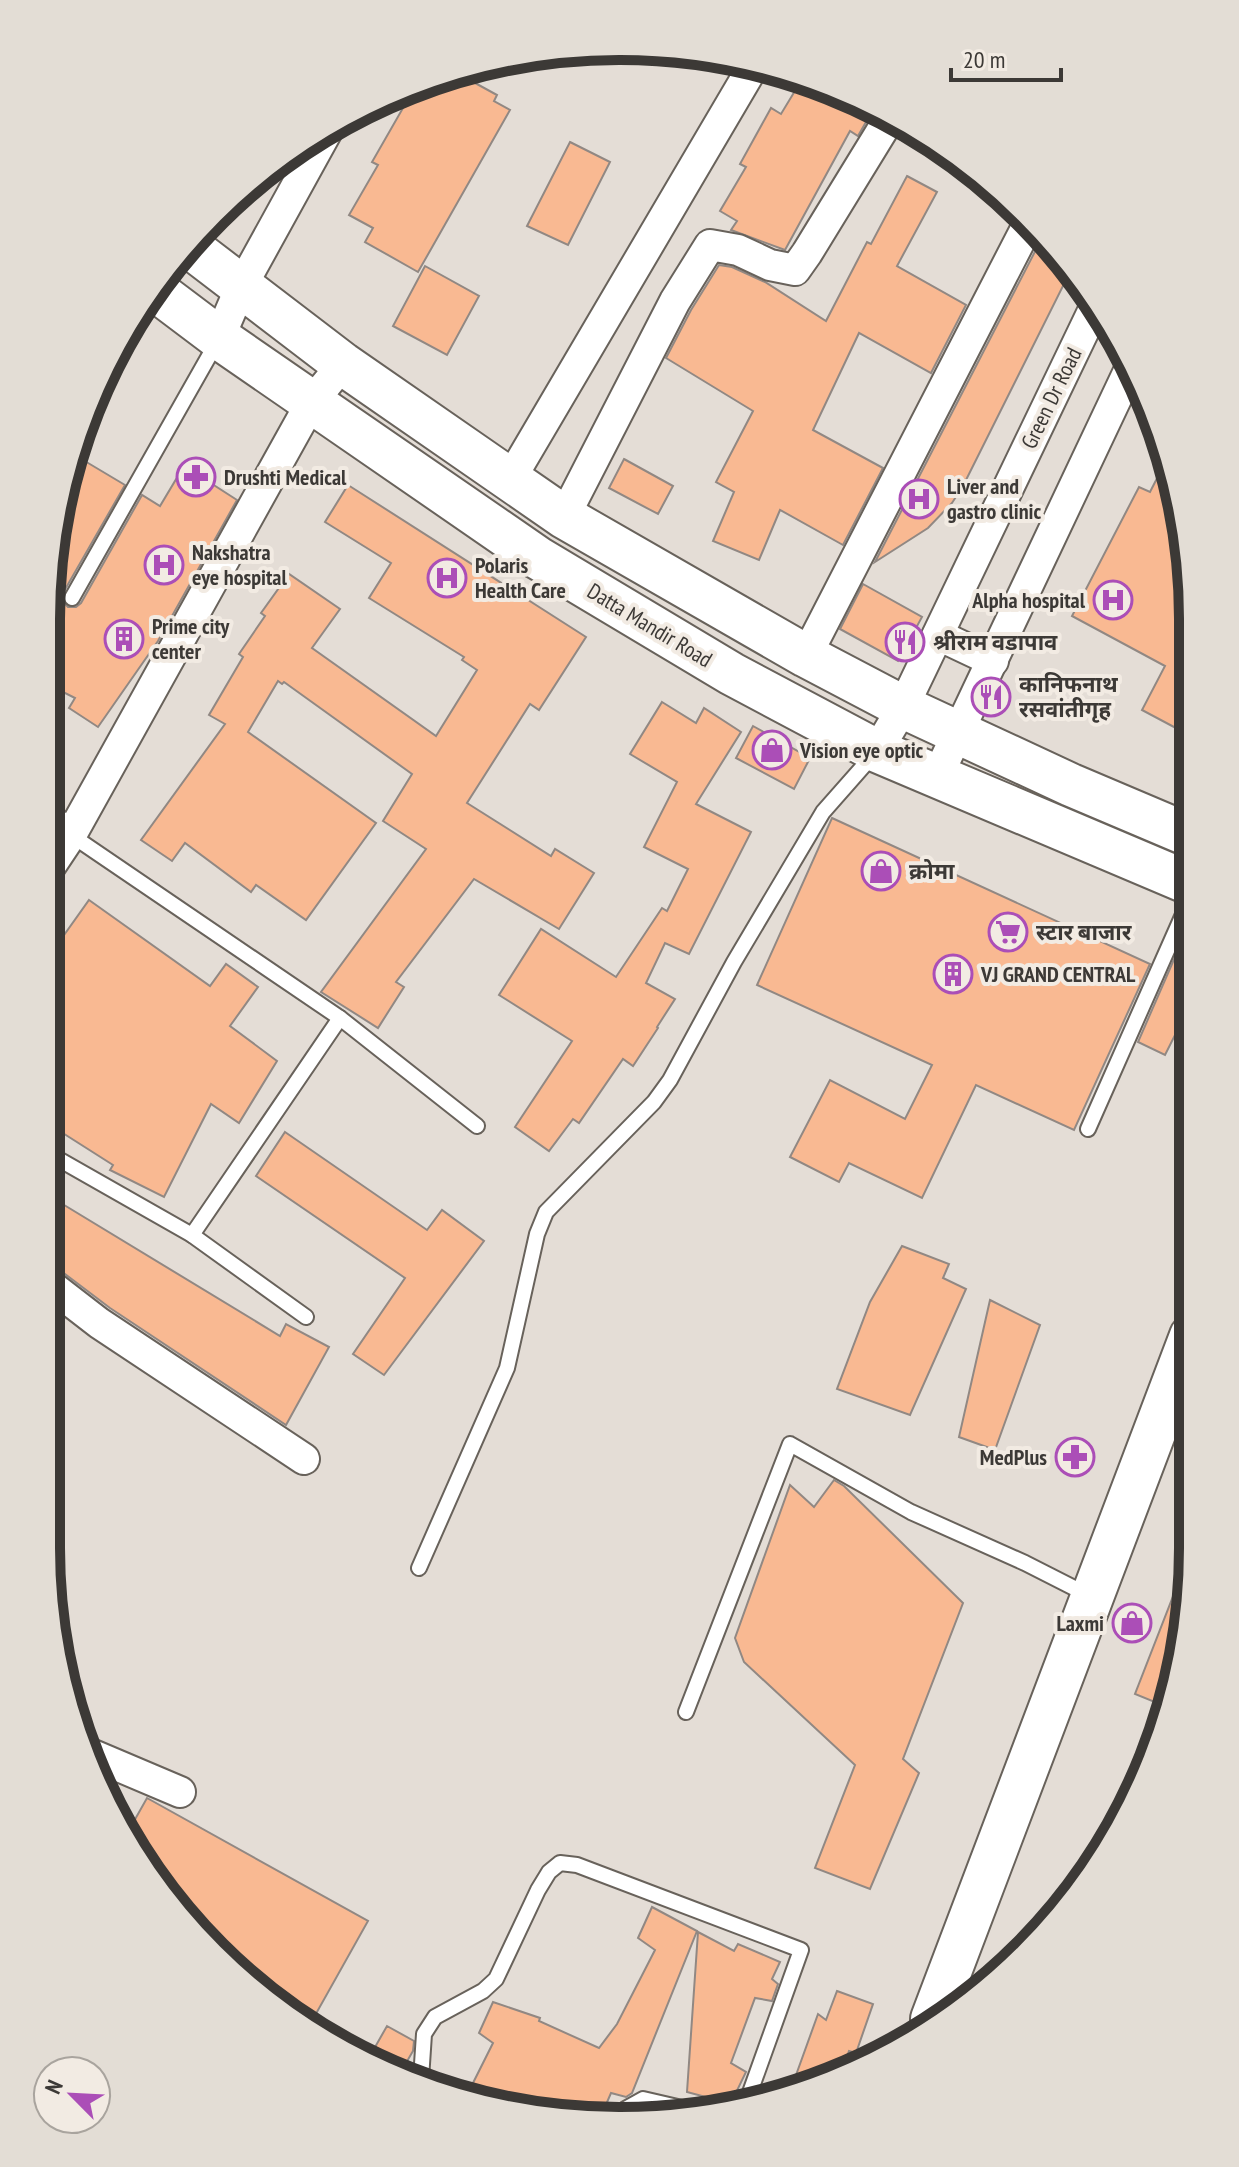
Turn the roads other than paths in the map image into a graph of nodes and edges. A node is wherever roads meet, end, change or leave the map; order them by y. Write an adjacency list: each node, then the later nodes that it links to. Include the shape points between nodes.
1 (748, 75): 13 (street)
2 (884, 127): 14 (street, via 795,270 710,245 675,301)
3 (317, 149): 6 (street)
4 (1024, 233): 17 (street)
5 (197, 253): 6 (main road)
6 (241, 287): 9 (street); 10 (main road)
7 (163, 296): 9 (main road, Datta Mandir Road)
8 (1090, 317): 16 (street, Green Dr Road)
9 (219, 338): 12 (main road, Datta Mandir Road); 15 (lane)
10 (343, 364): 12 (street); 13 (main road)
11 (1125, 380): 18 (street)
12 (311, 403): 21 (main road, Datta Mandir Road, via 538,558 732,674); 24 (street)
13 (511, 478): 14 (main road)
14 (564, 517): 17 (main road)
15 (72, 598)
16 (938, 635): 18 (street); 19 (street, Green Dr Road)
17 (806, 656): 19 (main road)
18 (993, 661): 20 (street)
19 (903, 707): 20 (main road); 21 (street, Green Dr Road)
20 (959, 734): 22 (street); 23 (main road)
21 (877, 751): 22 (main road, Datta Mandir Road); 37 (lane, via 823,812 670,1080 546,1212 507,1368)
22 (937, 777): 26 (main road, Datta Mandir Road)
23 (1179, 822)
24 (60, 824)
25 (60, 827): 28 (lane)
26 (1179, 879)
27 (1179, 924): 30 (lane)
28 (340, 1018): 29 (lane); 32 (lane)
29 (477, 1126)
30 (1088, 1129)
31 (60, 1160): 32 (lane)
32 (192, 1235): 34 (lane)
33 (60, 1293): 36 (street)
34 (306, 1317)
35 (1179, 1368): 38 (main road)
36 (304, 1459)
37 (419, 1568)
38 (1092, 1597): 39 (lane, via 911,1512 790,1444); 42 (main road)
39 (686, 1712)
40 (102, 1759): 41 (street)
41 (180, 1792)
42 (936, 2009)
43 (422, 2070): 44 (lane, via 424,2034 435,2017 496,1979 538,1890 560,1863 801,1950)
44 (750, 2091)
45 (668, 2105): 46 (lane, via 643,2099)
46 (629, 2107)

